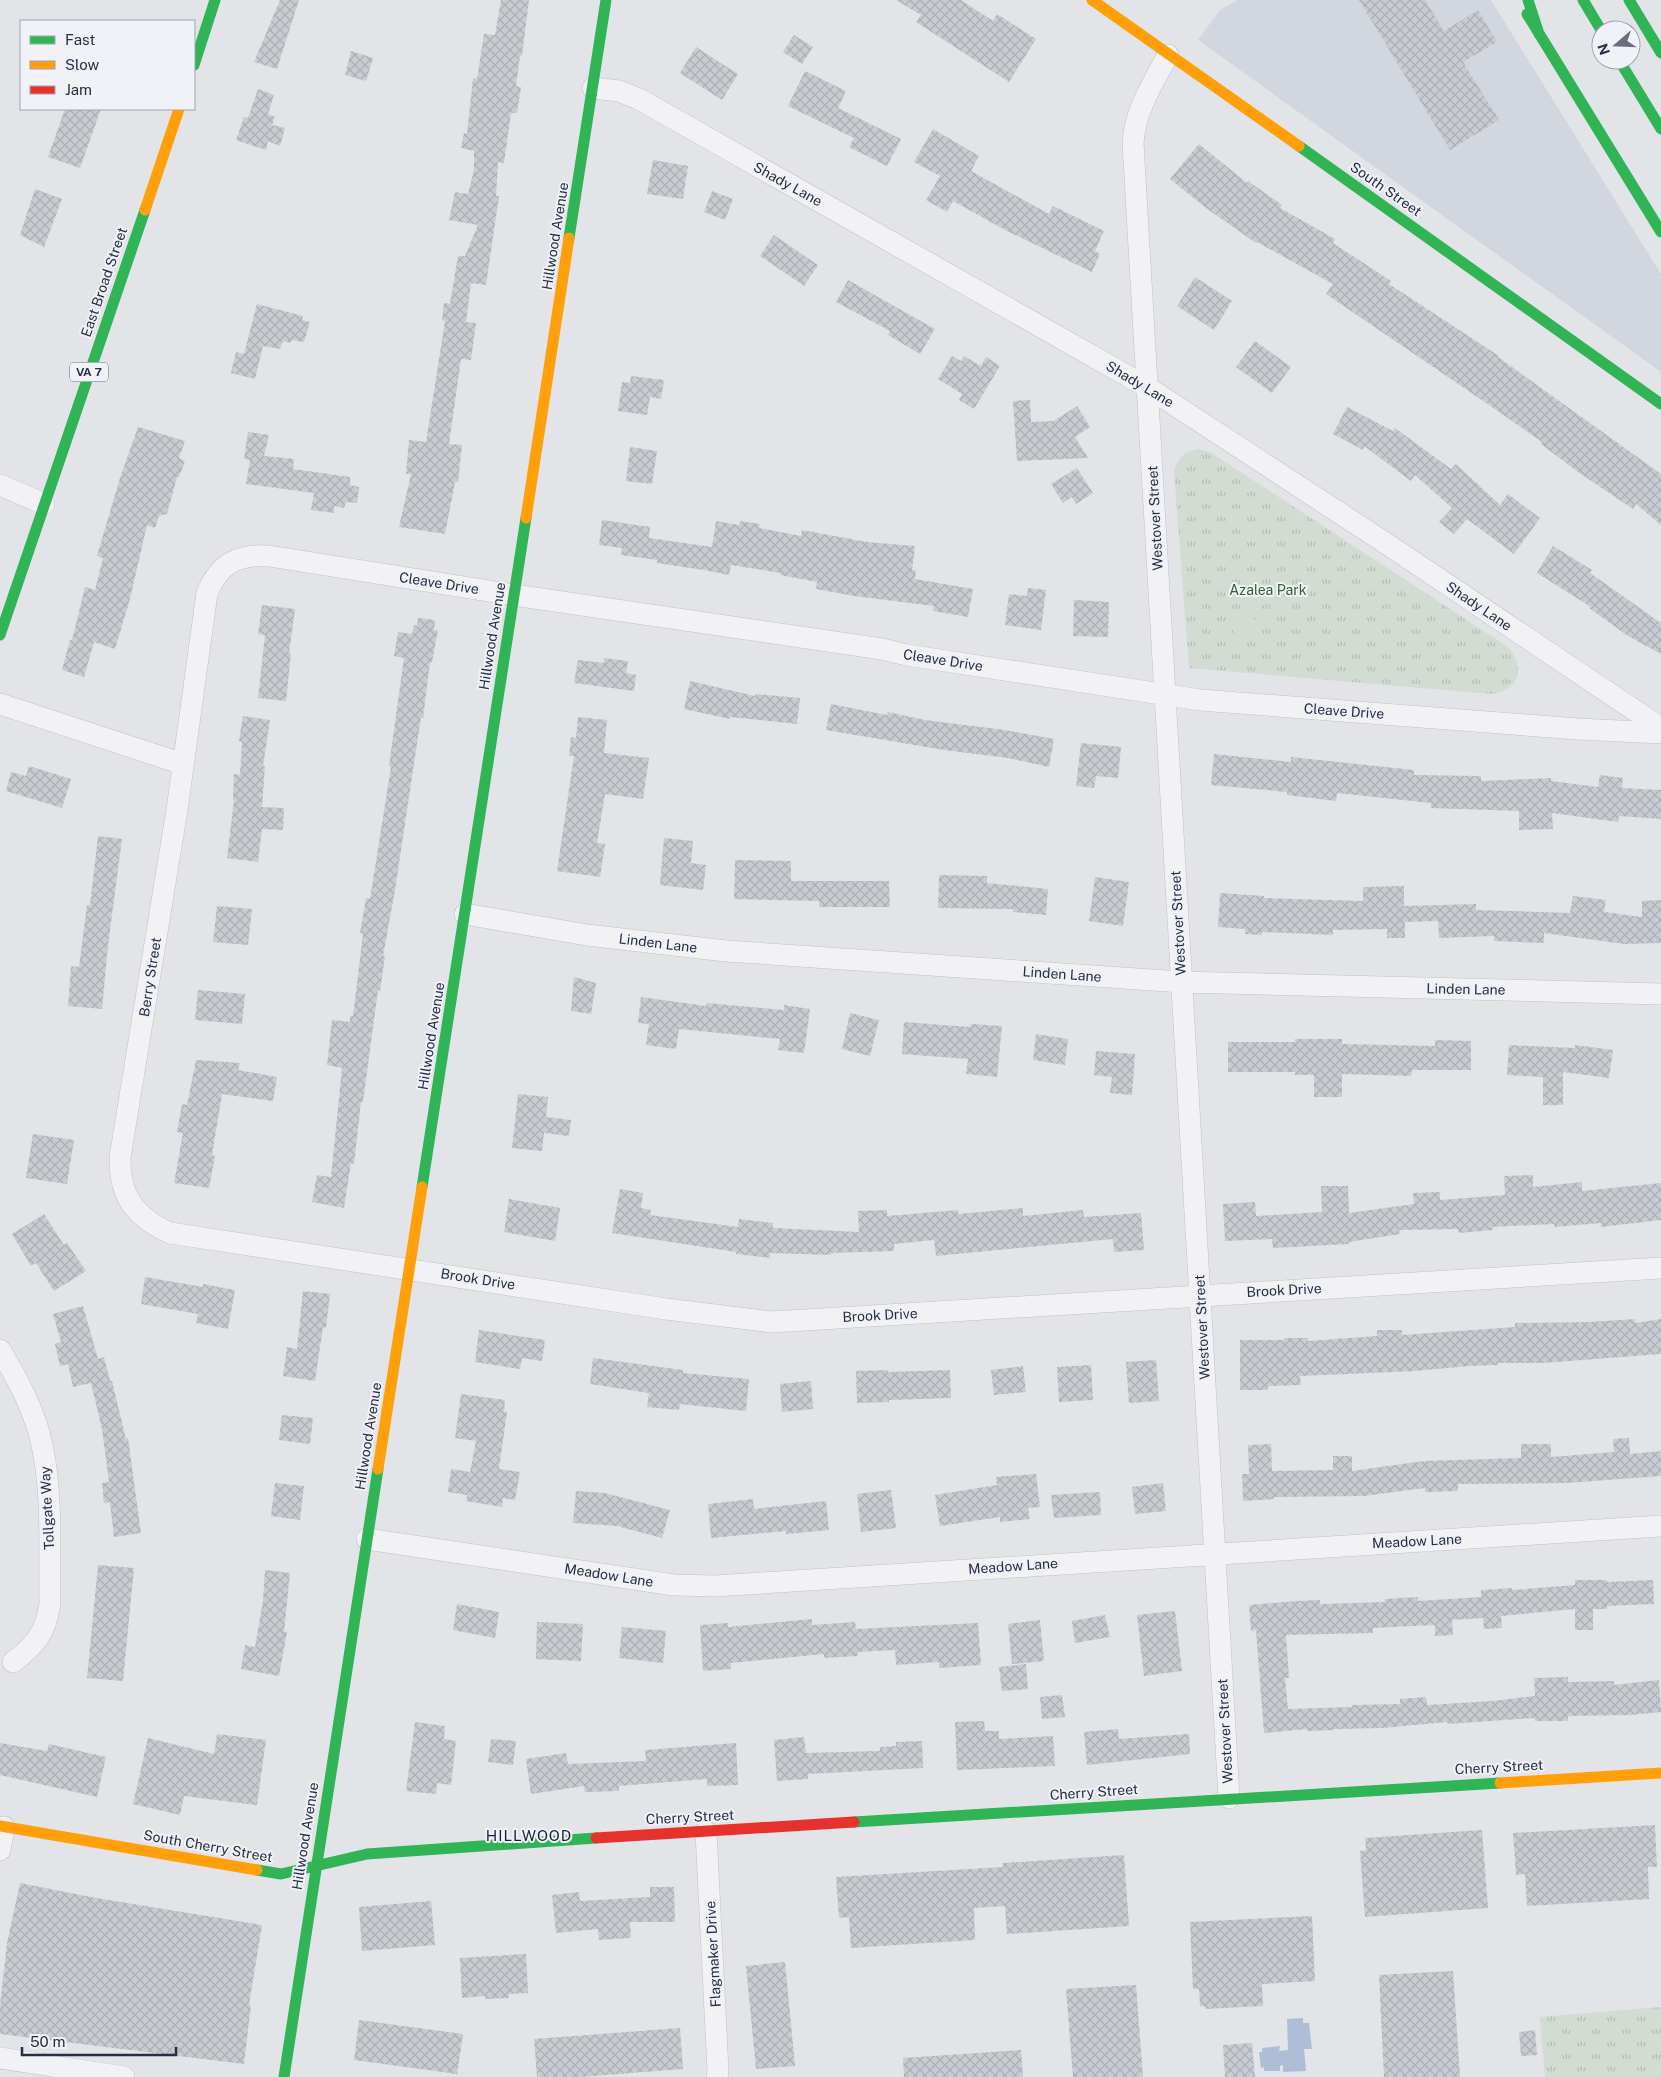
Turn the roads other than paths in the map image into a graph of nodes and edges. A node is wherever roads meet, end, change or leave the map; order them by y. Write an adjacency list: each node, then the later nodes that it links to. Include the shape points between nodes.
1 (215, 0): 12 (main road)
2 (606, 0): 14 (main road, Hillwood Avenue)
3 (1092, 0): 11 (main road, South Street)
4 (1519, 0): 9 (main road)
5 (1528, 0): 9 (main road)
6 (1583, 0): 8 (main road)
7 (1630, 0): 10 (main road)
8 (1595, 20)
9 (1539, 34): 17 (main road)
10 (1661, 53)
11 (1168, 55): 18 (street, Westover Street, via 1140,106 1134,127); 19 (main road, South Street)
12 (195, 62)
13 (1625, 70): 16 (main road)
14 (593, 88): 18 (street, Shady Lane, via 619,91 639,99); 23 (main road, Hillwood Avenue)
15 (179, 110): 21 (main road, East Broad Street / VA 7)
16 (1661, 129)
17 (1661, 232)
18 (1147, 387): 25 (street, Westover Street); 27 (street, Shady Lane)
19 (1661, 404)
20 (0, 485): 21 (street)
21 (44, 504): 24 (main road, East Broad Street / VA 7)
22 (230, 563): 23 (street, Cleave Drive, via 253,555 269,556); 29 (street, Berry Street, via 213,578 207,593)
23 (514, 595): 25 (street, Cleave Drive, via 872,647); 30 (main road, Hillwood Avenue)
24 (0, 636)
25 (1165, 695): 28 (street, Cleave Drive); 31 (street, Westover Street)
26 (0, 704): 29 (street)
27 (1661, 728)
28 (1661, 733)
29 (184, 764): 33 (street, Berry Street, via 120,1157)
30 (465, 914): 31 (street, Linden Lane, via 587,935 726,951); 34 (main road, Hillwood Avenue)
31 (1182, 982): 32 (street, Linden Lane); 36 (street, Westover Street)
32 (1661, 994)
33 (124, 1189): 34 (street, Brook Drive, via 139,1214 170,1233)
34 (410, 1268): 36 (street, Brook Drive, via 666,1309 772,1322); 39 (main road, Hillwood Avenue)
35 (1661, 1268): 36 (street, Brook Drive)
36 (1200, 1295): 40 (street, Westover Street)
37 (0, 1350): 41 (street, Tollgate Way, via 31,1409 42,1444 48,1480 48,1617 31,1649)
38 (1661, 1526): 40 (street, Meadow Lane)
39 (367, 1539): 40 (street, Meadow Lane, via 674,1585 715,1586); 48 (main road, Hillwood Avenue)
40 (1215, 1553): 43 (street, Westover Street)
41 (13, 1662)
42 (1661, 1773): 43 (main road, Cherry Street)
43 (1229, 1798): 45 (main road, Cherry Street)
44 (2, 1826): 47 (street); 48 (main road, South Cherry Street, via 281,1874)
45 (706, 1832): 46 (main road, Cherry Street); 52 (street, Flagmaker Drive)
46 (530, 1842): 48 (main road, South Cherry Street, via 367,1854)
47 (0, 1850)
48 (315, 1867): 51 (main road, Hillwood Avenue)
49 (0, 2058): 50 (street)
50 (124, 2077)
51 (284, 2077)
52 (717, 2077)

